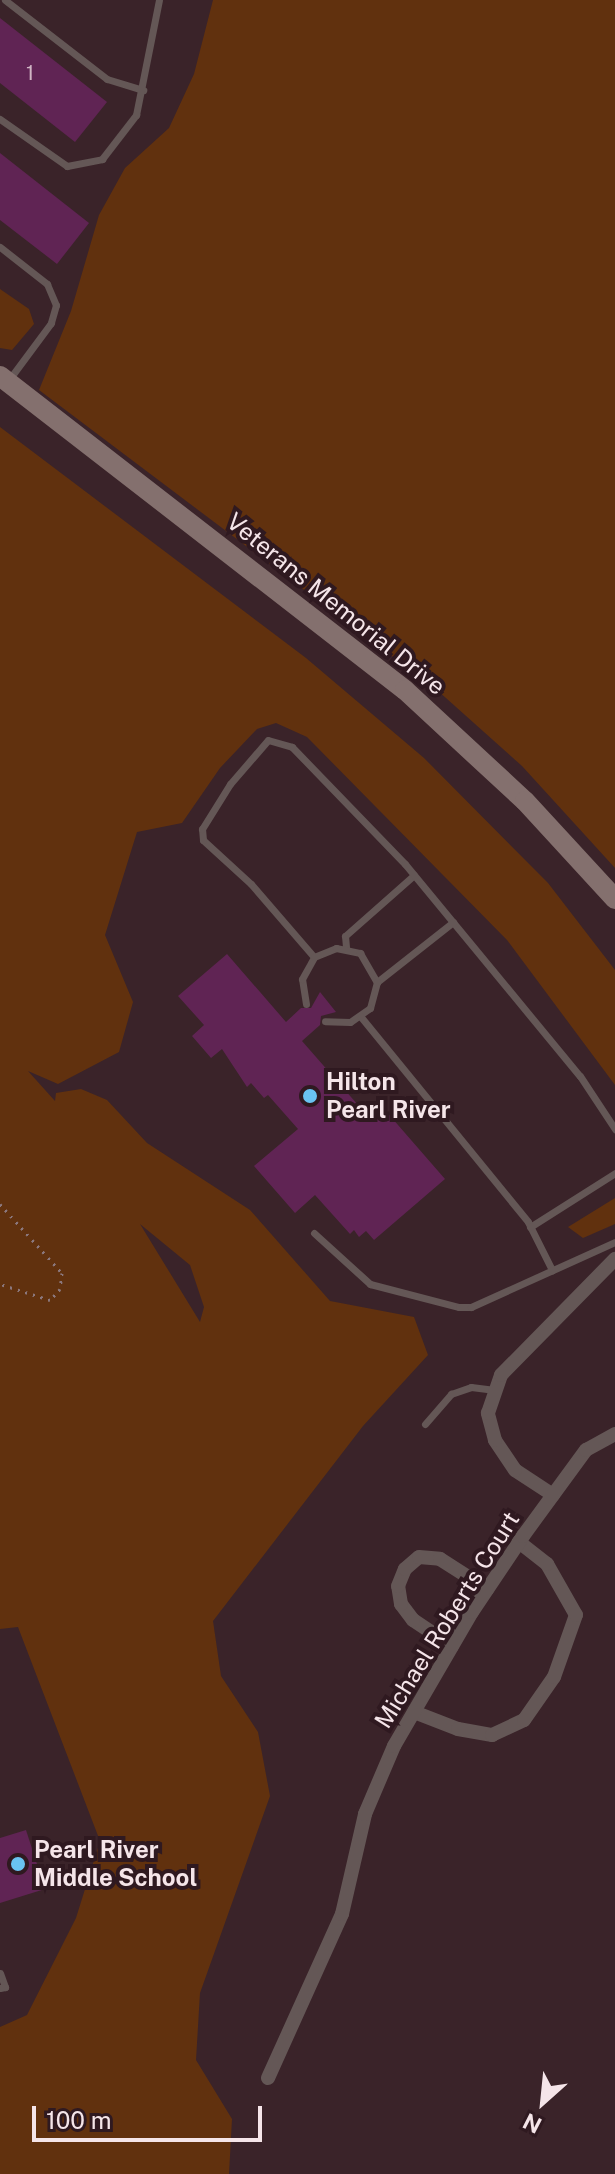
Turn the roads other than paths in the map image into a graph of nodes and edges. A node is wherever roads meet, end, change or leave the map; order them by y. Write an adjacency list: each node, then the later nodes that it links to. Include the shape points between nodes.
1 (5, 0): 3 (lane, via 107,79)
2 (159, 0): 3 (lane)
3 (143, 90): 4 (lane, via 127,130 89,166 56,162)
4 (0, 119)
5 (0, 247): 6 (lane, via 47,284 56,305 51,323)
6 (4, 379): 8 (street, Veterans Memorial Drive, via 415,699 525,801)
7 (414, 875): 9 (lane); 10 (lane, via 345,936); 11 (lane, via 292,747 268,740 230,784 202,829 203,840 251,884)
8 (615, 899)
9 (453, 922): 12 (lane); 16 (lane, via 580,1076)
10 (346, 947): 11 (lane); 12 (lane, via 369,962)
11 (314, 957): 13 (lane, via 302,979)
12 (377, 982): 14 (lane, via 376,997)
13 (306, 1004)
14 (361, 1017): 15 (lane); 18 (lane)
15 (325, 1021)
16 (615, 1129)
17 (615, 1173): 18 (lane)
18 (530, 1227): 22 (lane)
19 (314, 1233): 22 (lane, via 370,1284 459,1307 471,1307)
20 (615, 1242): 22 (lane)
21 (615, 1259): 23 (street, via 501,1375)
22 (552, 1270)
23 (495, 1390): 24 (lane, via 471,1387 451,1394); 26 (street, via 488,1413 495,1440 515,1470)
24 (425, 1424)
25 (615, 1434): 26 (street, Michael Roberts Court, via 586,1450)
26 (553, 1495): 27 (street, Michael Roberts Court)
27 (519, 1542): 28 (street, Michael Roberts Court); 30 (street, via 547,1564 576,1615 554,1677 524,1720 492,1735)
28 (487, 1589): 29 (street, Michael Roberts Court); 29 (street, via 440,1559 419,1557 405,1569 398,1586 401,1604 413,1620)
29 (452, 1646): 30 (street, Michael Roberts Court)
30 (414, 1712): 33 (street, Michael Roberts Court, via 365,1814 342,1914)
31 (0, 1973): 32 (lane, via 5,1987)
32 (0, 1988)
33 (268, 2078)

